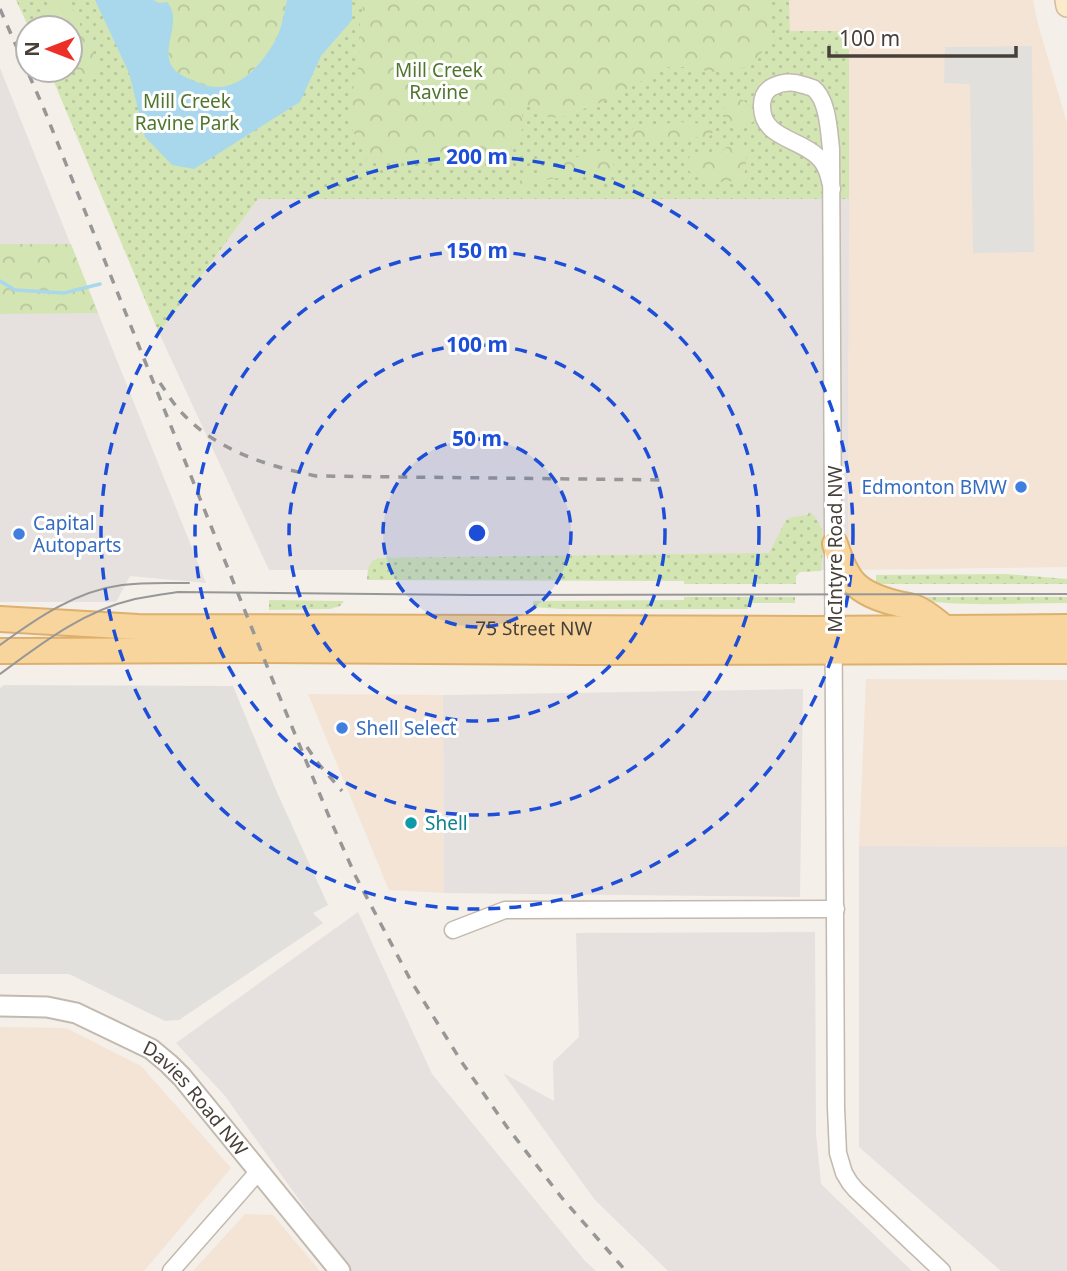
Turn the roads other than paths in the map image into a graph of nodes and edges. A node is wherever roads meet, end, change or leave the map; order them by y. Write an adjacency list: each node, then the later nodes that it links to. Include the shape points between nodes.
1 (1066, 0): 2 (main road)
2 (1067, 6)
3 (832, 190): 3 (street, McIntyre Road NW, via 819,157 775,133 765,122 762,105 769,89 797,83 813,88 821,97 830,138); 4 (street, McIntyre Road NW)
4 (835, 544): 6 (main road, via 856,586 880,599 918,609); 8 (street, McIntyre Road NW)
5 (0, 619): 8 (main road, 75 Street NW, via 150,627)
6 (944, 627): 7 (main road, 75 Street NW); 8 (main road, 75 Street NW)
7 (1067, 627)
8 (835, 640): 9 (main road, 75 Street NW, via 586,652); 10 (main road, 75 Street NW); 11 (street, McIntyre Road NW)
9 (0, 651)
10 (1067, 651)
11 (835, 909): 12 (street, via 505,910); 17 (street, McIntyre Road NW, via 838,1153 856,1190)
12 (453, 930)
13 (0, 1006): 14 (street, Davies Road NW, via 65,1010 151,1049 182,1077)
14 (258, 1172): 15 (street); 16 (street, Davies Road NW)
15 (171, 1271)
16 (341, 1271)
17 (942, 1271)

